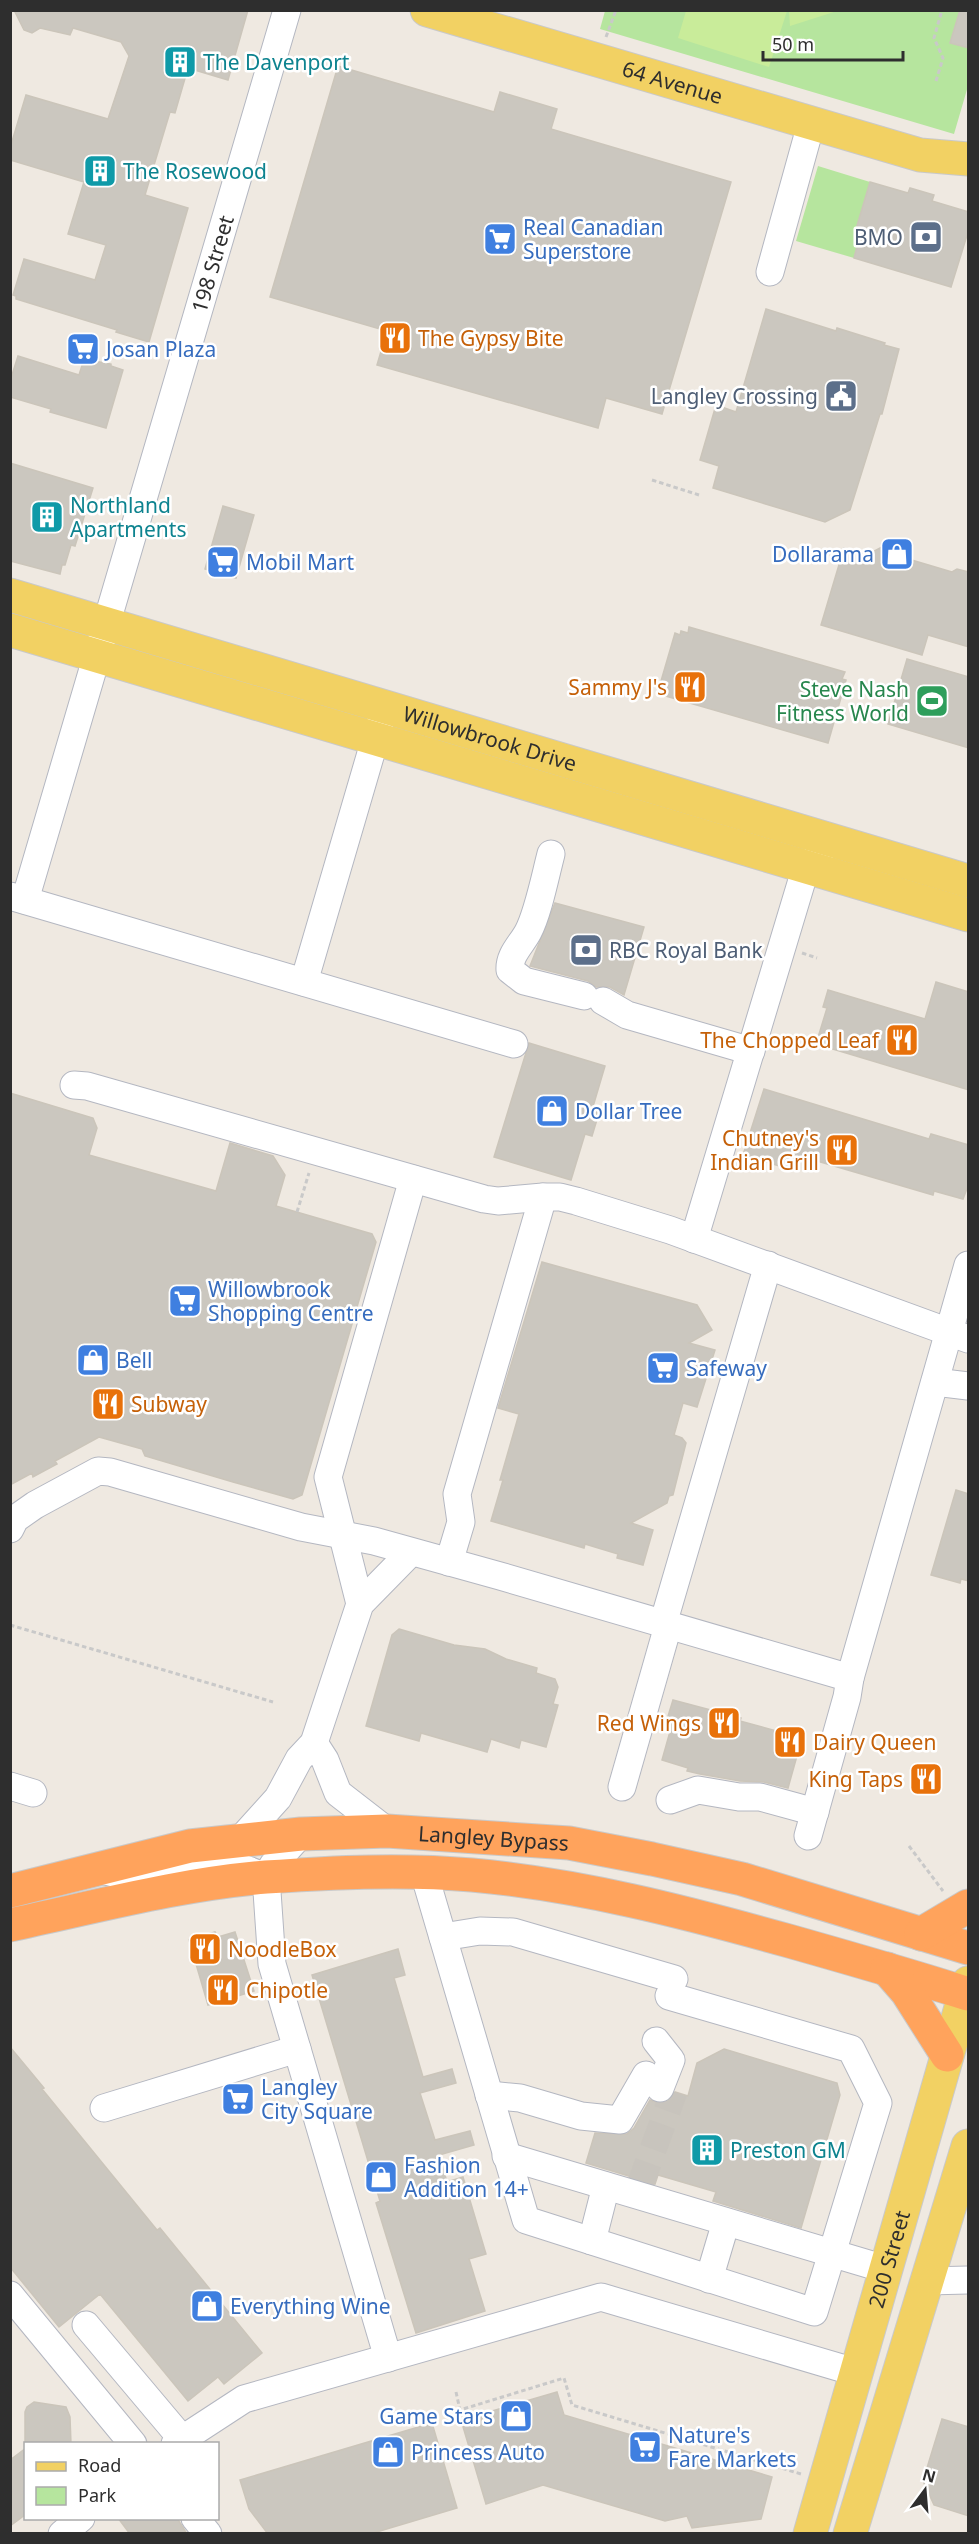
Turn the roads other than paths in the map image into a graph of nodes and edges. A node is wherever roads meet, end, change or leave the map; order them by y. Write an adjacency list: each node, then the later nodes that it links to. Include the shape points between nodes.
1 (287, 10): 10 (street, 198 Street)
2 (427, 10): 3 (main road, 64 Avenue)
3 (463, 16): 4 (main road, 64 Avenue)
4 (811, 123): 5 (main road, 64 Avenue); 8 (street)
5 (920, 155): 6 (main road, 64 Avenue); 7 (main road, 64 Avenue)
6 (969, 159)
7 (969, 180)
8 (770, 272)
9 (10, 595): 10 (main road, Willowbrook Drive)
10 (105, 623): 12 (street, 198 Street); 13 (main road, Willowbrook Drive)
11 (10, 630): 12 (main road, Willowbrook Drive)
12 (96, 655): 14 (main road, Willowbrook Drive); 19 (street, 198 Street)
13 (384, 708): 14 (street); 15 (main road, Willowbrook Drive)
14 (375, 738): 17 (main road, Willowbrook Drive); 21 (street)
15 (833, 841): 17 (street); 18 (main road, Willowbrook Drive)
16 (551, 854): 22 (street, via 529,930 509,964 515,976)
17 (806, 867): 20 (main road, Willowbrook Drive); 25 (street)
18 (969, 881)
19 (18, 898): 21 (street)
20 (969, 915)
21 (304, 982): 24 (street)
22 (548, 988): 23 (street, via 594,998); 23 (street, via 567,1005 605,1017)
23 (627, 1014): 25 (street)
24 (514, 1044)
25 (751, 1051): 29 (street)
26 (74, 1085): 27 (street)
27 (413, 1179): 28 (street, via 498,1201); 36 (street, via 331,1459 328,1477)
28 (543, 1197): 29 (street, via 576,1201); 38 (street, via 457,1494 461,1522)
29 (694, 1239): 30 (street)
30 (768, 1265): 32 (street); 40 (street)
31 (969, 1265): 32 (street)
32 (959, 1335): 33 (street)
33 (935, 1382): 34 (street); 41 (street)
34 (969, 1386)
35 (10, 1529): 36 (street, via 15,1518 25,1511 98,1471 301,1527)
36 (342, 1534): 37 (street); 39 (street)
37 (411, 1552): 38 (street); 39 (street)
38 (449, 1562): 40 (street)
39 (360, 1604): 42 (street)
40 (666, 1625): 41 (street); 43 (street)
41 (850, 1678): 44 (street, via 812,1824 760,1797 698,1790)
42 (314, 1743): 45 (street, via 326,1760 338,1793); 47 (street, via 299,1759 278,1798)
43 (622, 1787)
44 (670, 1800)
45 (387, 1831): 46 (highway, Langley Bypass); 54 (highway, Langley Bypass, via 569,1843 742,1879)
46 (301, 1834): 47 (highway, Langley Bypass); 50 (street)
47 (241, 1839): 48 (highway, Langley Bypass, via 190,1846)
48 (99, 1869): 50 (street, via 136,1877 218,1863 250,1869); 51 (highway, Langley Bypass)
49 (424, 1873): 50 (highway, Langley Bypass); 55 (street); 57 (highway, Langley Bypass, via 562,1886 642,1902)
50 (266, 1877): 53 (highway, Langley Bypass, via 133,1898); 59 (street, via 272,1964)
51 (10, 1891)
52 (959, 1903): 54 (highway)
53 (10, 1925)
54 (921, 1934): 56 (highway, Langley Bypass)
55 (443, 1937): 62 (street); 69 (street, via 480,1931 513,1932 851,2049 878,2103)
56 (969, 1948)
57 (887, 1969): 58 (highway, Langley Bypass); 61 (highway, via 907,1992)
58 (968, 1990): 61 (main road, 200 Street)
59 (297, 2049): 63 (street); 77 (street)
60 (663, 2051): 62 (street, via 660,2085 620,2120 581,2116 520,2098)
61 (947, 2055): 71 (main road, 200 Street)
62 (489, 2095): 65 (street)
63 (104, 2108)
64 (969, 2146): 70 (main road, 200 Street)
65 (506, 2156): 66 (street); 68 (street, via 526,2220)
66 (628, 2189): 67 (street); 68 (street)
67 (726, 2222): 69 (street); 73 (street)
68 (592, 2241): 73 (street)
69 (832, 2253): 71 (street); 73 (street, via 814,2312)
70 (932, 2267): 72 (street); 74 (street); 86 (main road, 200 Street)
71 (885, 2269): 78 (main road, 200 Street)
72 (969, 2272)
73 (709, 2278)
74 (969, 2280)
75 (10, 2295): 80 (street)
76 (86, 2325): 79 (street)
77 (388, 2358): 78 (street, via 601,2297); 79 (street, via 244,2399)
78 (855, 2372): 85 (main road, 200 Street)
79 (178, 2441)
80 (131, 2442)
81 (79, 2520): 83 (street)
82 (197, 2520): 84 (street)
83 (62, 2534)
84 (208, 2534)
85 (810, 2534)
86 (850, 2534)

